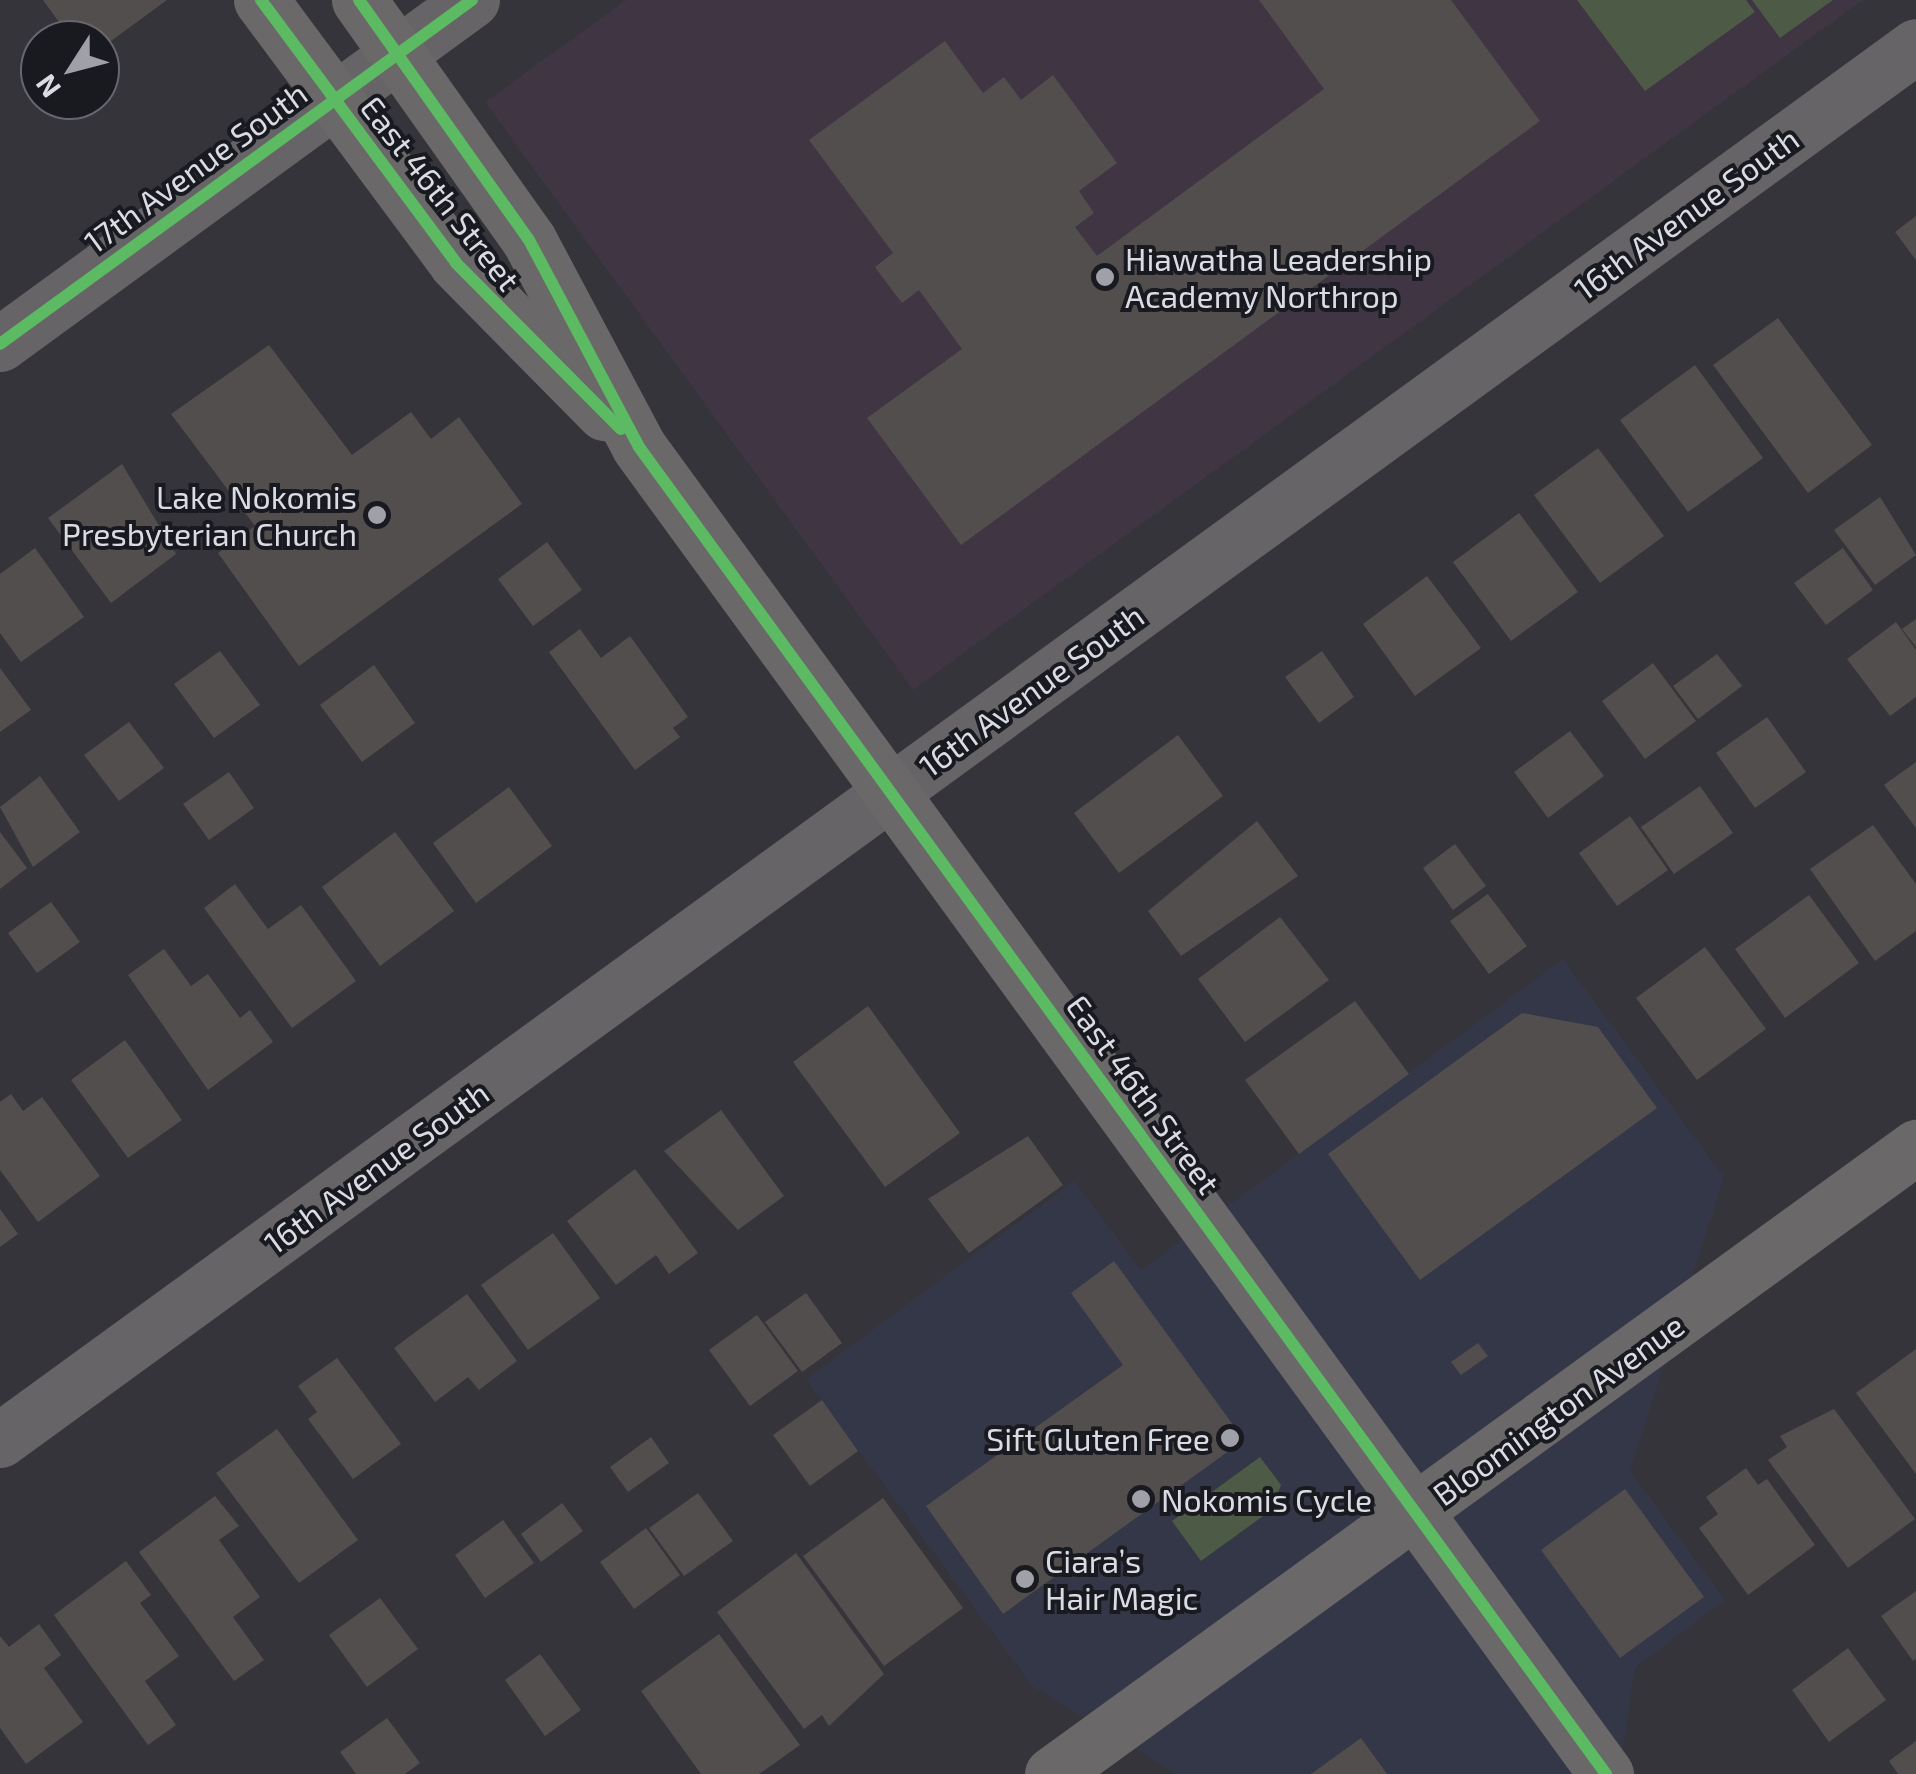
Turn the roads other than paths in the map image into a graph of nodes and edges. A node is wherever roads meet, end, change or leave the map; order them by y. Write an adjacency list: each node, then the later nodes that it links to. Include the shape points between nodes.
1 (261, 0): 6 (main road, East 46th Street)
2 (359, 0): 5 (main road, East 46th Street)
3 (472, 0): 5 (street, 17th Avenue South)
4 (1916, 46): 9 (street, 16th Avenue South)
5 (398, 53): 6 (street, 17th Avenue South); 8 (main road, East 46th Street, via 528,240)
6 (333, 100): 7 (street, 17th Avenue South); 8 (main road, East 46th Street, via 474,285)
7 (0, 344)
8 (638, 447): 9 (main road, East 46th Street)
9 (890, 793): 11 (street, 16th Avenue South); 12 (main road, East 46th Street)
10 (1916, 1147): 12 (main road, Bloomington Avenue)
11 (0, 1440)
12 (1414, 1513): 13 (main road, Bloomington Avenue); 14 (main road, East 46th Street)
13 (1052, 1774)
14 (1606, 1774)

